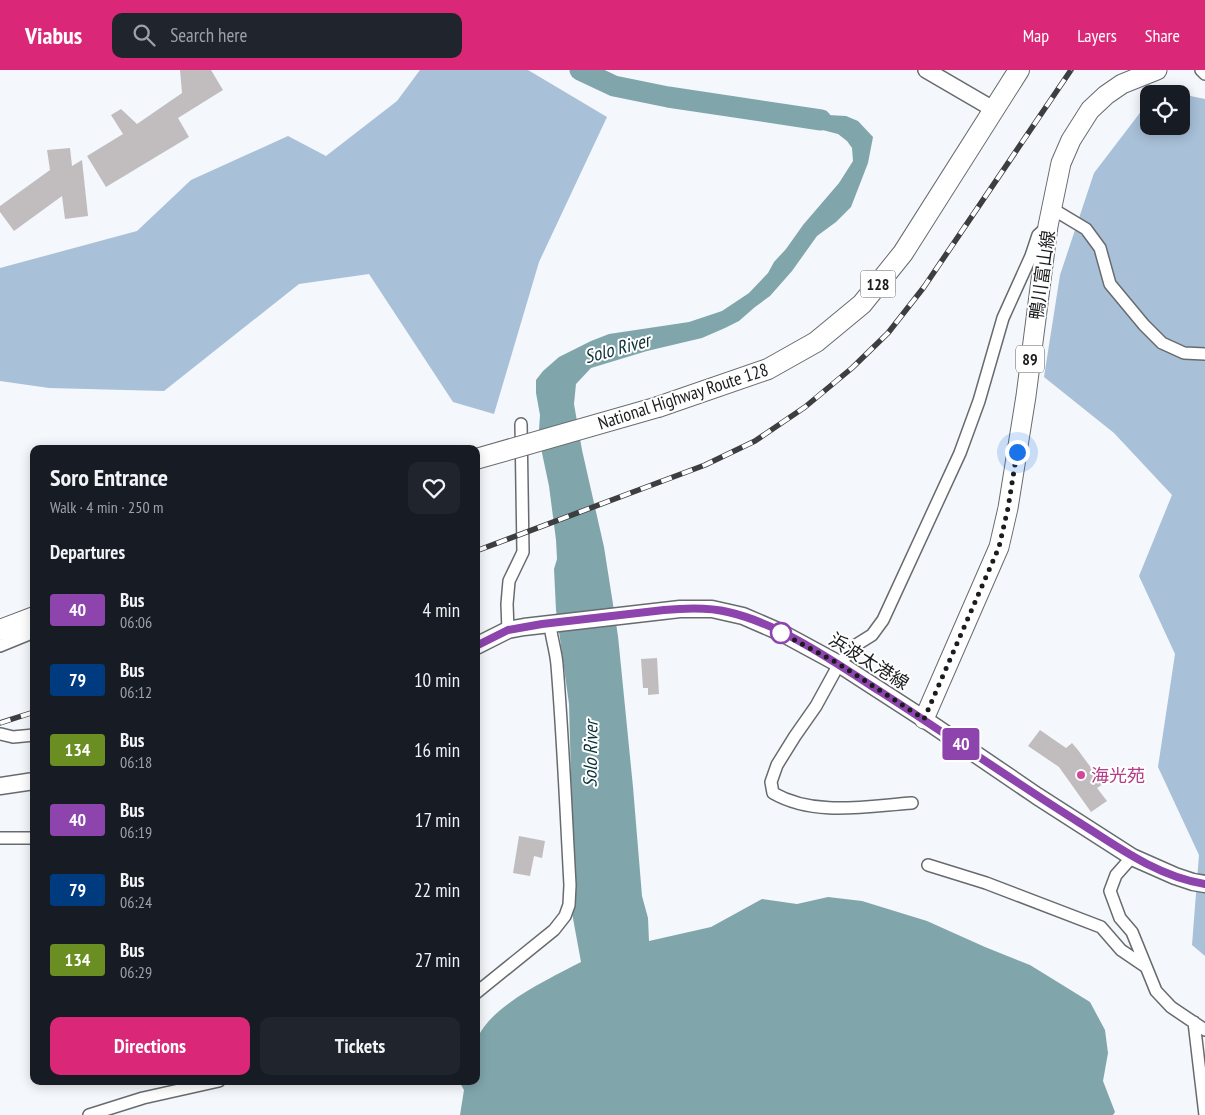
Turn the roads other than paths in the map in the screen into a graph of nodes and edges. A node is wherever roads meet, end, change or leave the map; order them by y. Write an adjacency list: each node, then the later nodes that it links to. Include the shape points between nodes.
1 (926, 70): 6 (street)
2 (1019, 70): 6 (highway, National Highway Route 128 / 128)
3 (1157, 70): 7 (main road, 鴨川富山線 / 89, via 1122,84 1090,110 1061,163)
4 (1201, 70): 5 (street)
5 (1205, 74)
6 (993, 110): 10 (highway, National Highway Route 128 / 128, bridge, via 903,253 862,304 816,342 768,369 658,407)
7 (1050, 217): 8 (street, via 1086,229 1100,248 1110,284 1162,343 1184,353); 18 (street, via 1038,235 1004,318 960,453 883,620 872,635 856,645); 19 (main road, 鴨川富山線 / 89, via 1024,405 999,547)
8 (1205, 354)
9 (521, 424): 15 (street, via 523,552 509,581)
10 (480, 458)
11 (30, 618): 14 (highway)
12 (553, 623): 15 (main road, 浜波太港線); 18 (main road, 浜波太港線, via 680,609 728,611 780,632); 31 (street, via 552,645 562,737 569,905 554,930)
13 (30, 626): 17 (street, via 27,634)
14 (0, 630)
15 (508, 630): 16 (main road, 浜波太港線)
16 (480, 644)
17 (0, 646)
18 (839, 664): 19 (main road, 浜波太港線); 24 (street, via 777,765 770,782 774,793 785,800 828,809)
19 (924, 719): 27 (main road, 浜波太港線)
20 (1, 734): 21 (street)
21 (30, 735)
22 (30, 782): 23 (main road)
23 (0, 786)
24 (912, 803)
25 (0, 838): 26 (street)
26 (30, 838)
27 (1132, 857): 29 (main road, 浜波太港線, via 1175,876); 30 (street, via 1116,875 1110,891 1120,918 1132,932)
28 (928, 865): 30 (street, via 986,883 1101,927 1121,950)
29 (1205, 884)
30 (1146, 967): 32 (street, via 1156,991 1170,1007)
31 (480, 990)
32 (1194, 1022): 33 (street); 36 (street)
33 (1205, 1030)
34 (201, 1085): 35 (street)
35 (89, 1115)
36 (1205, 1115)

